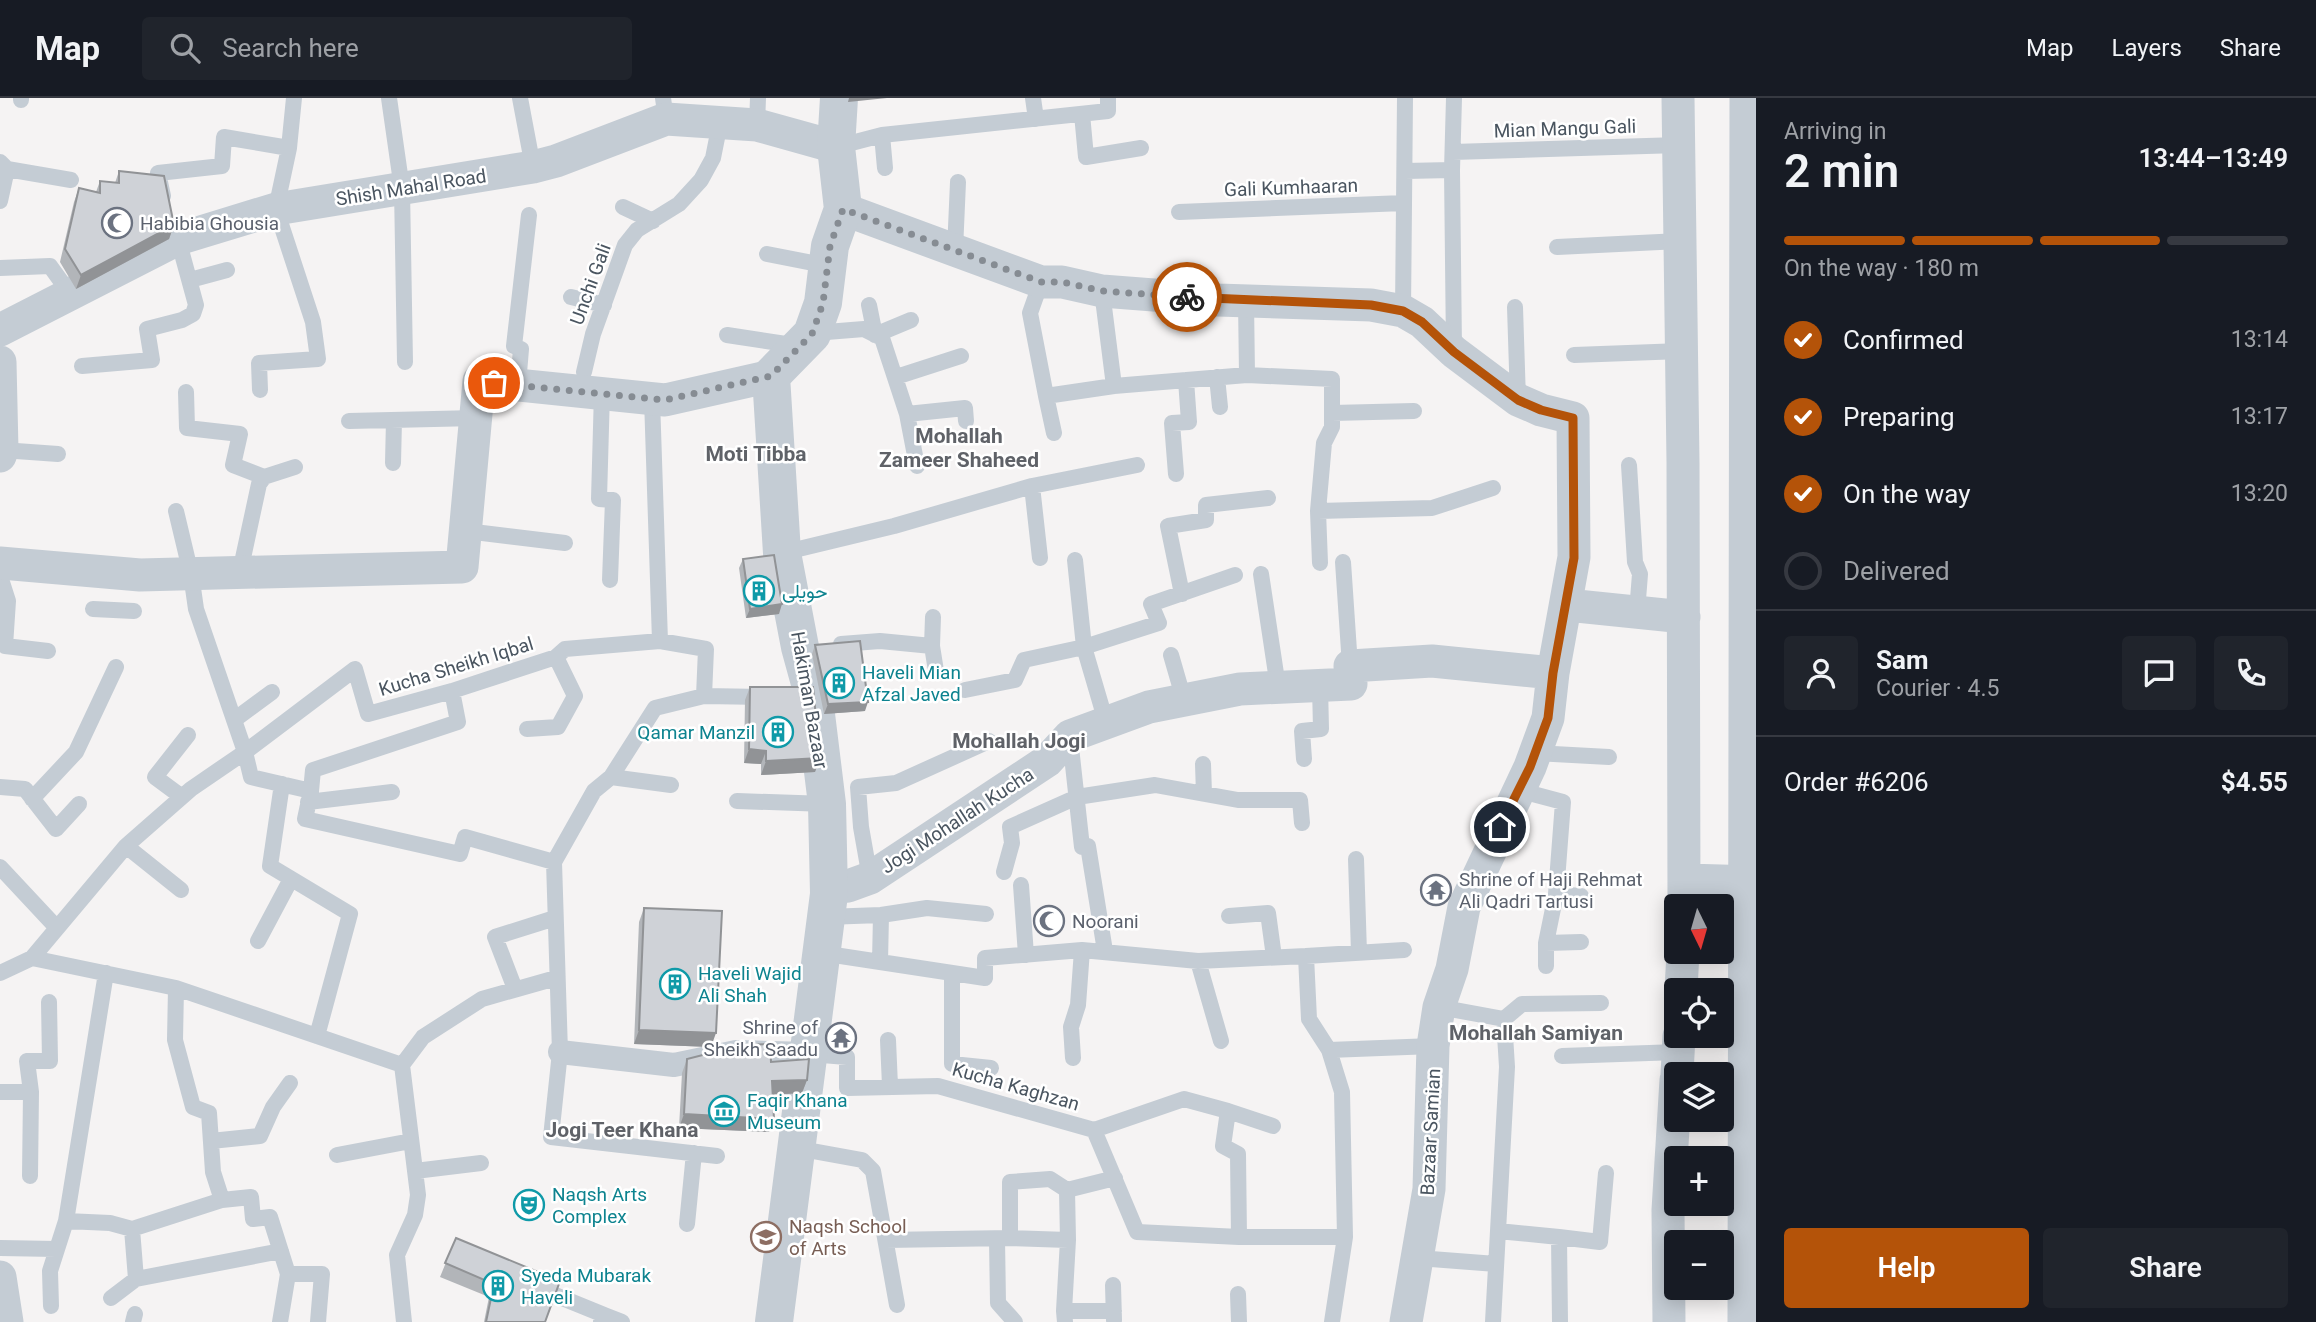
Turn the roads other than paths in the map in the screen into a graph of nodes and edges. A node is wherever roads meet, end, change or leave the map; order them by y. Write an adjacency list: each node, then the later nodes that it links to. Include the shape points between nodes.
1 (294, 98): 19 (lane)
2 (389, 98): 29 (lane)
3 (520, 98): 23 (lane)
4 (839, 98): 18 (street)
5 (1033, 98): 14 (lane)
6 (1108, 98): 13 (lane, via 1108,111)
7 (1405, 98): 26 (lane)
8 (1454, 98): 21 (lane)
9 (1678, 98): 17 (street)
10 (1746, 98): 178 (street)
11 (665, 108): 15 (street, Shish Mahal Road); 23 (street, Shish Mahal Road)
12 (757, 112): 15 (street, Shish Mahal Road); 18 (street, Shish Mahal Road)
13 (1082, 114): 14 (lane); 20 (lane, via 1086,157)
14 (1036, 119): 16 (lane)
15 (720, 123): 37 (lane, Unchi Gali, via 713,158 701,180 679,204)
16 (882, 135): 18 (lane); 24 (lane)
17 (1679, 145): 21 (lane, Mian Mangu Gali); 39 (street)
18 (836, 147): 34 (street)
19 (289, 148): 33 (lane); 38 (lane, via 224,137 222,166 158,173)
20 (1141, 148)
21 (1453, 152): 25 (lane)
22 (3, 166): 27 (lane); 30 (lane)
23 (533, 167): 29 (street, Shish Mahal Road)
24 (885, 168)
25 (1452, 170): 26 (lane); 62 (lane)
26 (1405, 171): 31 (lane)
27 (71, 180)
28 (958, 182): 41 (lane)
29 (402, 189): 33 (street, Shish Mahal Road); 66 (lane)
30 (0, 195)
31 (1404, 203): 35 (lane, Gali Kumhaaran); 55 (lane)
32 (623, 207): 37 (lane)
33 (276, 209): 38 (street, Shish Mahal Road); 76 (lane, via 313,322 318,359 259,363)
34 (843, 209): 41 (street); 43 (street)
35 (1179, 212)
36 (529, 215): 74 (lane, via 514,346 522,349)
37 (653, 221): 52 (lane, Unchi Gali, via 637,230 625,245)
38 (171, 227): 46 (lane); 49 (street, Shish Mahal Road)
39 (1680, 242): 40 (lane); 61 (street)
40 (1556, 247)
41 (956, 250): 47 (street)
42 (767, 254): 43 (lane)
43 (828, 266): 60 (street, via 823,303)
44 (0, 268): 49 (lane, via 50,267)
45 (227, 270): 46 (lane)
46 (190, 280): 67 (lane, via 196,305 193,314 147,330 152,360)
47 (1041, 282): 48 (street); 78 (lane, via 1030,313)
48 (1102, 291): 51 (street); 75 (lane)
49 (71, 295): 57 (street, Shish Mahal Road)
50 (571, 297): 52 (lane)
51 (1246, 301): 55 (street, via 1371,305); 68 (lane)
52 (604, 305): 73 (lane, Unchi Gali)
53 (869, 305): 59 (lane)
54 (1515, 307): 80 (lane)
55 (1403, 311): 62 (street)
56 (911, 320): 59 (lane)
57 (0, 330)
58 (727, 335): 60 (lane)
59 (875, 335): 60 (lane, via 864,329); 70 (lane, via 882,338)
60 (807, 340): 69 (street)
61 (1682, 351): 63 (lane); 125 (street)
62 (1454, 352): 80 (street)
63 (1574, 355)
64 (961, 356): 70 (lane)
65 (0, 362): 90 (street)
66 (405, 362)
67 (82, 366)
68 (1247, 375): 71 (lane); 83 (lane, via 1332,379)
69 (771, 376): 79 (street); 106 (street, Hakiman Bazaar)
70 (896, 377): 84 (lane)
71 (1217, 377): 72 (lane); 81 (lane)
72 (1186, 380): 75 (lane); 97 (lane, via 1189,422 1172,423)
73 (593, 382): 74 (street); 79 (street); 117 (lane, Unchi Gali, via 599,499 613,500)
74 (518, 385): 85 (street, via 479,381)
75 (1114, 386): 78 (lane)
76 (260, 390)
77 (186, 392): 98 (lane, via 187,428 240,434 233,465)
78 (1046, 396): 89 (lane)
79 (652, 399): 126 (lane)
80 (1518, 400): 120 (street, Bazaar Samian, via 1573,418 1574,558)
81 (1220, 407)
82 (1414, 411): 83 (lane)
83 (1332, 413): 103 (lane, via 1332,427 1324,443)
84 (907, 414): 88 (lane, via 965,408); 95 (lane)
85 (476, 418): 86 (lane); 104 (street)
86 (394, 420): 87 (lane); 92 (lane)
87 (349, 421)
88 (966, 421)
89 (1054, 433)
90 (1, 453): 91 (lane)
91 (58, 454)
92 (393, 463)
93 (1138, 465): 99 (lane)
94 (1629, 465): 123 (lane, via 1635,562 1640,574)
95 (917, 466)
96 (295, 467): 98 (lane)
97 (1176, 474)
98 (264, 477): 112 (lane)
99 (1032, 486): 106 (lane); 107 (lane)
100 (1493, 488): 103 (lane, via 1432,508)
101 (1268, 498): 119 (lane, via 1206,505 1206,520 1168,526)
102 (176, 511): 113 (lane)
103 (1318, 511): 111 (lane)
104 (467, 531): 105 (lane); 112 (street, via 462,567)
105 (565, 543)
106 (782, 553): 127 (street, Hakiman Bazaar)
107 (1040, 558)
108 (1075, 560): 129 (lane)
109 (1343, 562): 133 (lane)
110 (0, 563): 118 (street)
111 (1320, 563)
112 (240, 572): 113 (street)
113 (191, 574): 118 (street, via 140,575); 145 (lane, via 196,609)
114 (1235, 575): 119 (lane)
115 (1261, 575): 138 (lane)
116 (0, 576): 130 (lane, via 8,601 5,646)
117 (610, 580)
118 (115, 592): 121 (lane); 122 (lane)
119 (1182, 594): 129 (lane, via 1151,604 1159,623)
120 (1567, 605): 123 (street); 136 (street, Bazaar Samian)
121 (93, 609)
122 (134, 611)
123 (1637, 612): 125 (street)
124 (933, 617): 128 (lane)
125 (1684, 617): 181 (street)
126 (660, 641): 132 (lane, Kucha Sheikh Iqbal, via 565,649); 142 (lane, Kucha Sheikh Iqbal, via 706,649)
127 (813, 646): 128 (lane, via 880,641); 143 (street, Hakiman Bazaar)
128 (932, 646): 135 (lane)
129 (1084, 647): 139 (lane, via 1024,660 1015,680); 146 (lane)
130 (48, 651)
131 (1171, 655): 144 (lane)
132 (556, 657): 140 (lane, Kucha Sheikh Iqbal); 147 (lane, via 575,696 558,727)
133 (1350, 666): 136 (street, via 1432,660); 137 (street, Jogi Mohallah Kucha, via 1351,684)
134 (117, 667): 166 (lane, via 76,752)
135 (936, 671)
136 (1553, 673): 152 (street, Bazaar Samian, via 1548,718)
137 (1320, 686): 138 (street, Jogi Mohallah Kucha); 154 (lane, via 1321,729 1302,731)
138 (1278, 687): 144 (street, Jogi Mohallah Kucha)
139 (965, 690)
140 (452, 691): 151 (lane, Kucha Sheikh Iqbal, via 368,714 355,669); 164 (lane, via 458,722 313,770)
141 (272, 692): 145 (lane)
142 (704, 696): 143 (lane); 156 (lane, via 655,708)
143 (800, 697): 169 (street, Hakiman Bazaar)
144 (1184, 700): 146 (street, Jogi Mohallah Kucha)
145 (234, 720): 151 (lane)
146 (1106, 722): 149 (street, Jogi Mohallah Kucha)
147 (527, 729)
148 (188, 735): 163 (lane, via 155,777)
149 (1070, 736): 165 (lane); 177 (street, Jogi Mohallah Kucha, via 1047,761)
150 (989, 741): 177 (lane, via 896,783 858,787)
151 (246, 752): 157 (lane, via 251,777); 163 (lane, Kucha Sheikh Iqbal)
152 (1535, 752): 153 (lane); 160 (street, Bazaar Samian)
153 (1609, 757)
154 (1304, 759)
155 (1203, 764): 162 (lane)
156 (611, 777): 158 (lane); 173 (lane, via 594,791)
157 (282, 785): 164 (lane); 176 (lane, via 270,866)
158 (671, 785)
159 (0, 787): 166 (lane, via 25,789)
160 (1518, 790): 182 (lane, via 1563,802); 212 (street, Bazaar Samian, via 1464,907)
161 (392, 792): 164 (lane)
162 (1204, 794): 165 (lane, via 1155,785); 170 (lane, via 1238,800 1300,800)
163 (182, 797): 171 (lane, Kucha Sheikh Iqbal)
164 (310, 797): 173 (lane, via 305,819 460,854 465,837)
165 (1077, 797): 175 (lane, via 1010,827 1012,843); 195 (lane, via 1082,847 1088,846)
166 (32, 799): 168 (lane, via 56,829)
167 (737, 801): 169 (lane)
168 (79, 804)
169 (827, 804): 188 (street, Hakiman Bazaar)
170 (1302, 823)
171 (126, 846): 180 (lane); 189 (lane, Kucha Sheikh Iqbal)
172 (1356, 859): 196 (lane)
173 (554, 862): 187 (lane)
174 (1, 871): 189 (lane)
175 (1004, 872)
176 (291, 878): 190 (lane); 214 (lane, via 350,914)
177 (870, 878): 188 (street, Jogi Mohallah Kucha, via 848,886)
178 (1751, 882): 181 (street); 286 (street)
179 (1021, 884): 197 (lane)
180 (181, 890)
181 (1685, 893)
182 (1556, 894): 183 (lane); 192 (lane)
183 (1581, 896)
184 (986, 914): 185 (lane, via 927,908)
185 (881, 915): 188 (lane); 202 (lane)
186 (1229, 916): 199 (lane, via 1268,913)
187 (555, 918): 207 (lane); 209 (lane, via 495,937)
188 (825, 919): 202 (lane); 220 (street, Hakiman Bazaar)
189 (57, 928): 200 (lane, Kucha Sheikh Iqbal)
190 (258, 942)
191 (1581, 942): 192 (lane)
192 (1546, 943): 203 (lane)
193 (1082, 950): 195 (lane); 197 (lane); 222 (lane, via 1078,1005 1071,1027)
194 (1404, 950): 196 (lane)
195 (1105, 951): 201 (lane)
196 (1359, 953): 198 (lane)
197 (1026, 955): 206 (lane, via 985,958 985,978)
198 (1306, 956): 199 (lane); 218 (lane, via 1309,1019)
199 (1274, 957): 201 (lane)
200 (32, 958): 204 (lane); 205 (lane)
201 (1198, 961): 216 (lane)
202 (880, 962): 206 (lane)
203 (1546, 966)
204 (0, 972)
205 (107, 973): 208 (lane); 246 (lane)
206 (952, 975): 225 (lane, via 952,1064)
207 (556, 978): 209 (lane); 219 (lane)
208 (176, 988): 214 (lane); 233 (lane, via 175,1040 193,1107 209,1112)
209 (515, 989): 224 (lane, via 482,999 423,1037)
210 (49, 1002): 229 (lane, via 50,1061 27,1061)
211 (1601, 1003): 213 (lane, via 1522,1004)
212 (1439, 1007): 213 (lane); 217 (street, Bazaar Samian)
213 (1504, 1020): 249 (lane, via 1507,1067)
214 (317, 1036): 224 (lane)
215 (888, 1040): 227 (lane)
216 (1221, 1041)
217 (1433, 1046): 218 (lane); 259 (street, Bazaar Samian, via 1429,1189)
218 (1329, 1050): 251 (lane, via 1342,1092)
219 (560, 1052): 220 (street, via 674,1065 736,1052); 236 (lane, via 551,1137)
220 (808, 1054): 227 (lane, Kucha Kaghzan, via 847,1057 846,1088); 235 (street, Hakiman Bazaar)
221 (1562, 1056): 223 (lane)
222 (1073, 1058)
223 (1678, 1061): 285 (street, via 1668,1210)
224 (402, 1065): 234 (lane)
225 (991, 1068)
226 (290, 1083): 233 (lane, via 260,1136)
227 (890, 1086): 232 (lane, Kucha Kaghzan, via 938,1086)
228 (0, 1092): 229 (lane)
229 (31, 1092): 242 (lane)
230 (1228, 1111): 231 (lane); 232 (lane, via 1184,1099); 250 (lane, via 1223,1146 1238,1154)
231 (1273, 1126)
232 (1094, 1130): 243 (lane, Kucha Kaghzan)
233 (211, 1141): 245 (lane, via 213,1172)
234 (411, 1142): 237 (lane); 240 (lane)
235 (796, 1148): 254 (lane, via 863,1160 873,1171); 278 (street, Hakiman Bazaar)
236 (694, 1153): 238 (lane); 247 (lane)
237 (338, 1155)
238 (717, 1156)
239 (481, 1163): 240 (lane)
240 (415, 1171): 276 (lane, via 415,1215 397,1255)
241 (1606, 1173): 252 (lane, via 1600,1242)
242 (30, 1176)
243 (1115, 1178): 244 (lane); 250 (lane, Kucha Kaghzan, via 1137,1232)
244 (1068, 1190): 253 (lane, via 1050,1179 1010,1182); 255 (lane)
245 (222, 1199): 248 (lane); 258 (lane, via 251,1197 253,1219 270,1217)
246 (66, 1221): 248 (lane); 257 (lane)
247 (687, 1224)
248 (132, 1228): 263 (lane)
249 (1498, 1231): 252 (lane); 260 (lane)
250 (1239, 1237): 251 (lane, Kucha Kaghzan)
251 (1345, 1237): 281 (lane)
252 (1559, 1237): 284 (lane)
253 (1003, 1239): 254 (lane); 255 (lane); 279 (lane, via 998,1303)
254 (886, 1240): 268 (lane)
255 (1068, 1240): 270 (lane)
256 (0, 1248): 257 (lane)
257 (56, 1249): 269 (lane)
258 (281, 1251): 261 (lane); 263 (lane)
259 (1418, 1258): 260 (lane); 282 (street, Bazaar Samian)
260 (1496, 1264): 283 (lane)
261 (288, 1273): 274 (lane); 275 (lane, via 322,1274)
262 (0, 1277): 273 (street)
263 (136, 1279): 267 (lane)
264 (1113, 1285): 271 (lane)
265 (1238, 1294): 280 (lane)
266 (555, 1295): 272 (lane)
267 (111, 1298)
268 (897, 1305)
269 (51, 1306)
270 (1064, 1316): 271 (lane)
271 (1114, 1317)
272 (602, 1318): 277 (lane)
273 (7, 1322)
274 (280, 1322)
275 (318, 1322)
276 (404, 1322)
277 (622, 1322)
278 (774, 1322)
279 (1014, 1322)
280 (1239, 1322)
281 (1332, 1322)
282 (1406, 1322)
283 (1493, 1322)
284 (1560, 1322)
285 (1669, 1322)
286 (1744, 1322)

